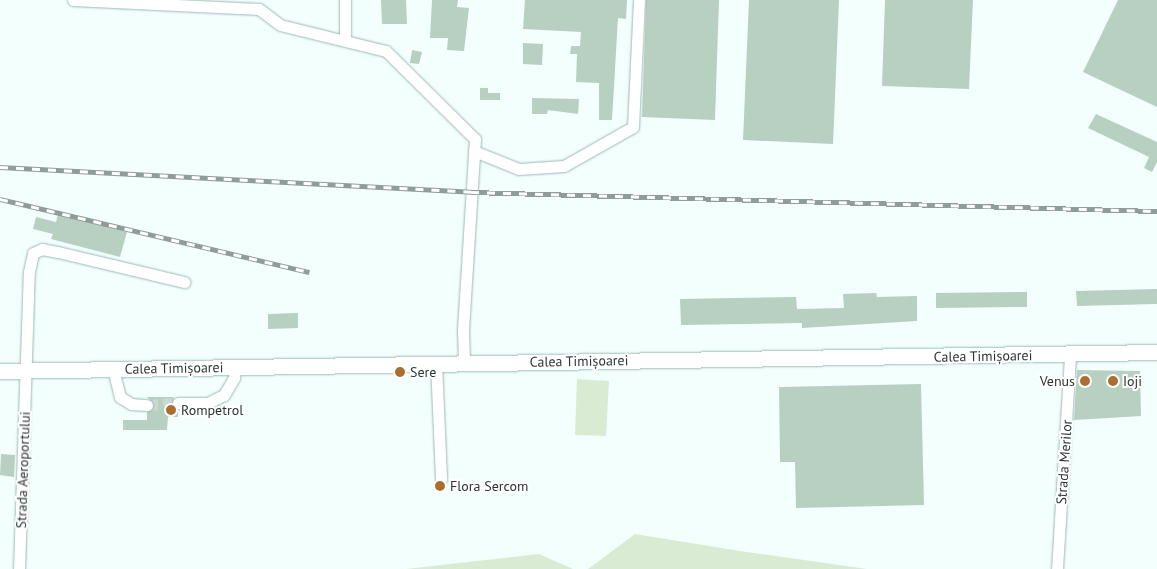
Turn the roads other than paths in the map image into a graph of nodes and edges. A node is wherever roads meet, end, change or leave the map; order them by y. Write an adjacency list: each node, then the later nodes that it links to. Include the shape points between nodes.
1 (73, 0): 4 (street, via 259,9 280,24)
2 (345, 0): 4 (street)
3 (639, 0): 5 (street, via 633,127 564,166 519,169)
4 (345, 39): 5 (street, via 386,51 475,139)
5 (474, 151): 9 (street, via 462,331)
6 (184, 282): 13 (street, Strada Aeroportului, via 58,252 42,249 33,252 29,272)
7 (1157, 352): 8 (main road, Calea Timișoarei)
8 (1070, 354): 9 (main road, Calea Timișoarei); 19 (street, Strada Merilor)
9 (464, 363): 10 (main road, Calea Timișoarei)
10 (436, 364): 11 (main road, Calea Timișoarei); 17 (street)
11 (235, 367): 12 (main road, Calea Timișoarei); 15 (street, via 234,378 224,395 208,403)
12 (113, 369): 13 (main road, Calea Timișoarei); 16 (street, via 120,397 132,404)
13 (26, 370): 14 (main road, Calea Timișoarei); 18 (street, Strada Aeroportului)
14 (0, 371)
15 (178, 403)
16 (147, 405)
17 (441, 479)
18 (20, 569)
19 (1057, 569)

